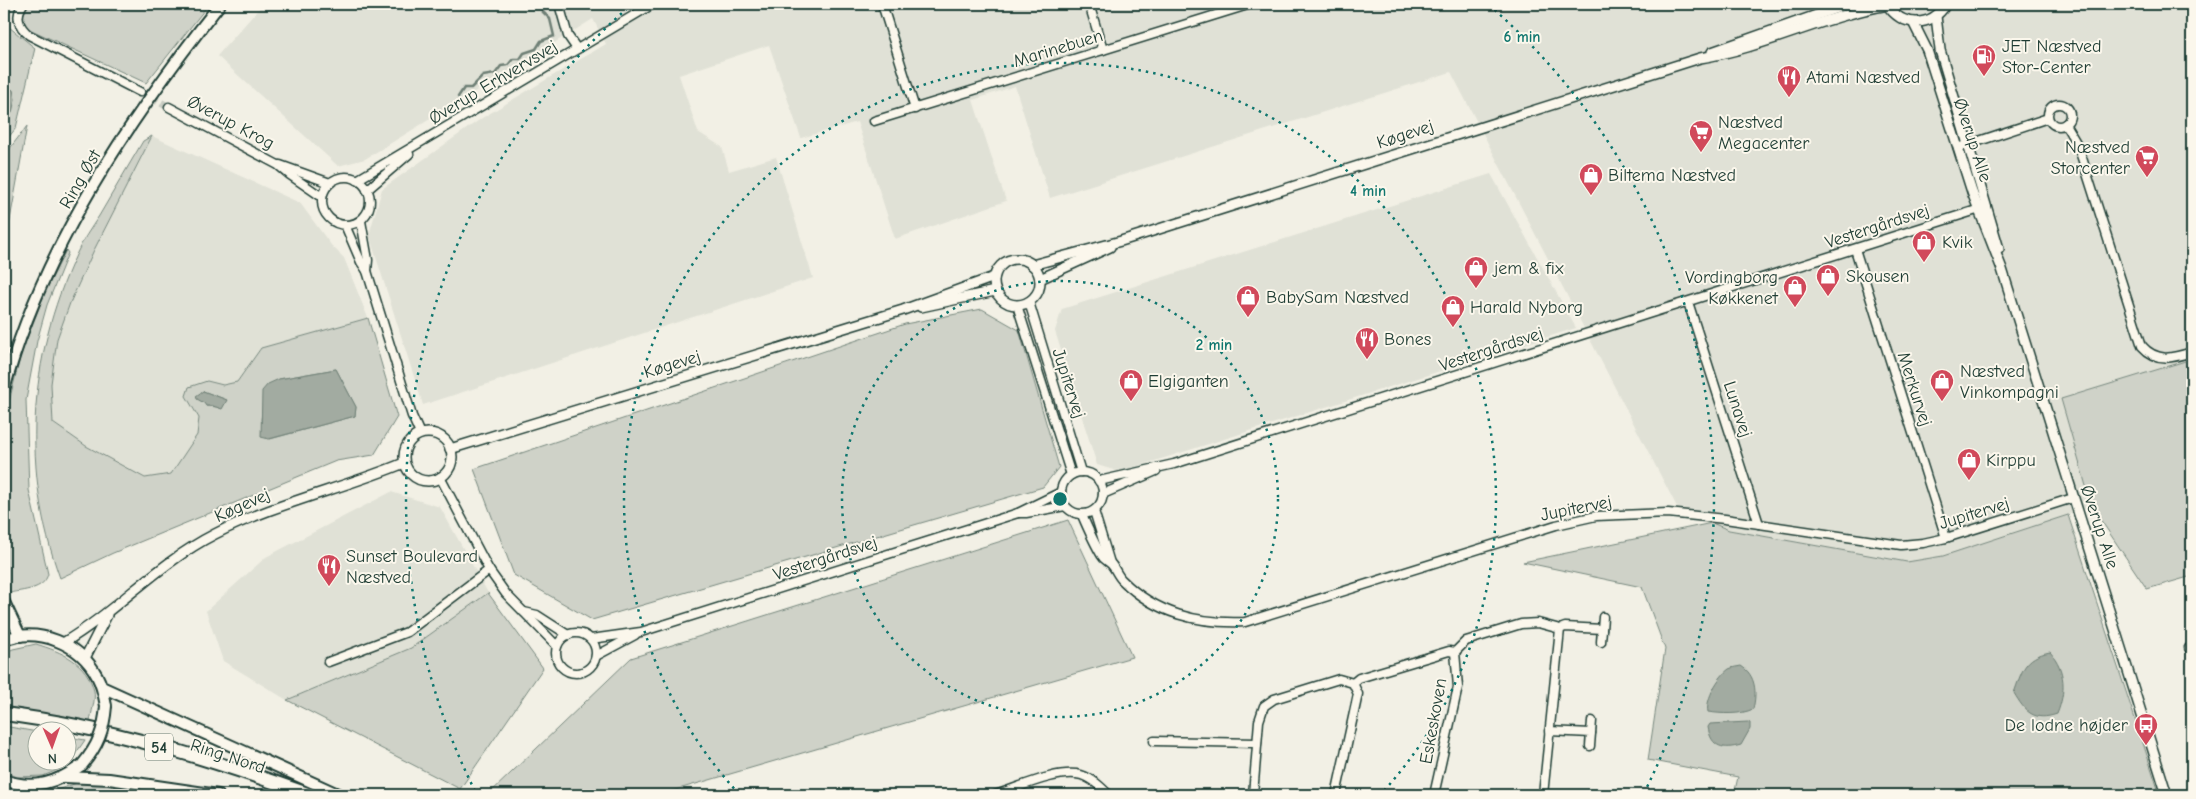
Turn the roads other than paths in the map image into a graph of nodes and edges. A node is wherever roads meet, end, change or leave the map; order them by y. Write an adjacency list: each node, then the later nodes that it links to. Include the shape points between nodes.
1 (23, 4): 16 (street, via 18,20 29,35)
2 (220, 4): 45 (main road, Ring Øst, via 142,108 58,250 12,358)
3 (559, 4): 13 (street, Øverup Erhvervsvej, via 568,36)
4 (653, 4): 13 (street, Øverup Erhvervsvej)
5 (882, 4): 18 (street)
6 (1089, 4): 14 (street)
7 (1251, 4): 14 (street, Marinebuen)
8 (1848, 4): 15 (street, Køgevej)
9 (1888, 4): 12 (street, via 1901,18); 15 (street, Køgevej, via 1724,54)
10 (1946, 4): 11 (street)
11 (1936, 16): 12 (street); 23 (street, Øverup Alle, via 1940,50)
12 (1913, 22): 24 (street, Øverup Alle, via 1927,50)
13 (577, 49): 22 (street, Øverup Erhvervsvej)
14 (1103, 50): 18 (street, Marinebuen)
15 (1700, 58): 33 (street, Køgevej)
16 (140, 92)
17 (169, 107): 25 (street, Øverup Krog)
18 (915, 108): 20 (street, Marinebuen)
19 (2048, 118): 21 (street, via 2055,125); 21 (street, via 2050,109 2061,104 2070,115); 23 (street)
20 (874, 121)
21 (2065, 124): 44 (street, via 2078,146 2142,346 2160,358)
22 (424, 141): 26 (street, Øverup Erhvervsvej); 28 (street, Øverup Erhvervsvej)
23 (1969, 144): 24 (street); 30 (street, Øverup Alle)
24 (1958, 148): 30 (street, Øverup Alle)
25 (278, 165): 27 (street, Øverup Krog); 29 (street, Øverup Krog)
26 (357, 180): 27 (street, via 343,177); 28 (street)
27 (330, 183): 29 (street)
28 (367, 190): 31 (street, via 370,203)
29 (322, 197): 32 (street, via 330,220)
30 (1983, 208): 34 (street, Vestergårdsvej); 56 (street, Øverup Alle)
31 (360, 220): 32 (street); 36 (street)
32 (345, 226): 36 (street)
33 (1121, 241): 35 (street, Køgevej); 38 (street, Køgevej)
34 (1855, 249): 41 (street, Vestergårdsvej); 62 (street, Merkurvej)
35 (1032, 265): 37 (street, via 1013,260 1001,266); 38 (street)
36 (367, 270): 46 (street)
37 (994, 278): 39 (street); 43 (street, Køgevej)
38 (1040, 279): 40 (street, via 1039,290)
39 (996, 291): 42 (street, via 1002,300); 43 (street, Køgevej)
40 (1029, 302): 42 (street); 50 (street, Jupitervej)
41 (1688, 302): 49 (street, Vestergårdsvej); 61 (street, Lunavej)
42 (1018, 305): 51 (street, Jupitervej)
43 (903, 310): 47 (street, Køgevej)
44 (2192, 352)
45 (4, 390)
46 (420, 434): 47 (street, via 438,435); 48 (street, via 406,446)
47 (450, 449): 52 (street, via 450,465)
48 (404, 463): 52 (street, via 416,478 431,481); 66 (street, Køgevej, via 272,508 214,534 145,580)
49 (1174, 464): 53 (street, Vestergårdsvej); 55 (street, Vestergårdsvej)
50 (1081, 472): 51 (street); 53 (street)
51 (1071, 475): 54 (street)
52 (440, 477): 64 (street)
53 (1099, 481): 55 (street)
54 (1061, 492): 57 (street); 59 (street, Vestergårdsvej)
55 (1103, 494): 58 (street)
56 (2073, 498): 62 (street, Jupitervej); 109 (street, Øverup Alle)
57 (1064, 506): 59 (street, Vestergårdsvej); 60 (street)
58 (1094, 511): 60 (street); 63 (street, Jupitervej)
59 (1018, 513): 71 (street, Vestergårdsvej)
60 (1082, 515): 63 (street, Jupitervej, via 1104,559)
61 (1759, 524): 62 (street, Jupitervej, via 1901,545); 63 (street, Jupitervej, via 1668,513 1596,516 1556,525 1245,622 1189,619 1169,612 1147,601 1121,579)
62 (1946, 538)
63 (1110, 564)
64 (489, 570): 67 (street); 82 (street, via 407,632)
65 (4, 602): 73 (main road)
66 (110, 610): 77 (street, Køgevej); 81 (street, Køgevej)
67 (524, 612): 72 (street, via 537,615); 78 (street)
68 (1603, 618): 70 (street)
69 (1560, 629): 70 (street, Eskeskoven); 79 (street, Eskeskoven, via 1538,623 1521,624 1466,641); 89 (street)
70 (1602, 629): 76 (street)
71 (641, 632): 74 (street, Vestergårdsvej); 80 (street, Vestergårdsvej)
72 (568, 635): 74 (street, via 580,633); 78 (street)
73 (20, 636): 75 (main road); 77 (main road, via 50,638)
74 (591, 639): 80 (street)
75 (4, 640)
76 (1601, 642)
77 (63, 643): 81 (main road)
78 (557, 646): 80 (street, via 558,662 570,672 584,672)
79 (1455, 652): 83 (street, Eskeskoven, via 1449,651 1359,678); 107 (street, Eskeskoven, via 1458,687)
80 (596, 656)
81 (85, 658): 84 (main road)
82 (328, 662)
83 (1353, 683): 93 (street, Eskeskoven, via 1339,679 1268,702 1261,711); 106 (street, via 1358,694)
84 (102, 687): 95 (main road, bridge, via 106,706 100,738 82,765); 102 (main road)
85 (4, 714): 101 (highway, 54, via 83,728 186,753)
86 (4, 721): 88 (highway, Ring Nord / 54)
87 (1592, 721): 90 (street)
88 (28, 725)
89 (1549, 731): 90 (street); 108 (street)
90 (1591, 733): 94 (street)
91 (78, 735): 100 (highway, Ring Nord / 54, via 184,760)
92 (1154, 741): 93 (street)
93 (1257, 743): 105 (street, Eskeskoven)
94 (1590, 746)
95 (64, 777): 97 (main road); 99 (main road, via 109,779)
96 (4, 780): 97 (main road)
97 (20, 790)
98 (1015, 792): 103 (street); 104 (street, via 1048,778 1081,775)
99 (218, 795)
100 (289, 795)
101 (310, 795)
102 (340, 795)
103 (995, 795)
104 (1109, 795)
105 (1253, 795)
106 (1336, 795)
107 (1434, 795)
108 (1543, 795)
109 (2167, 795)

